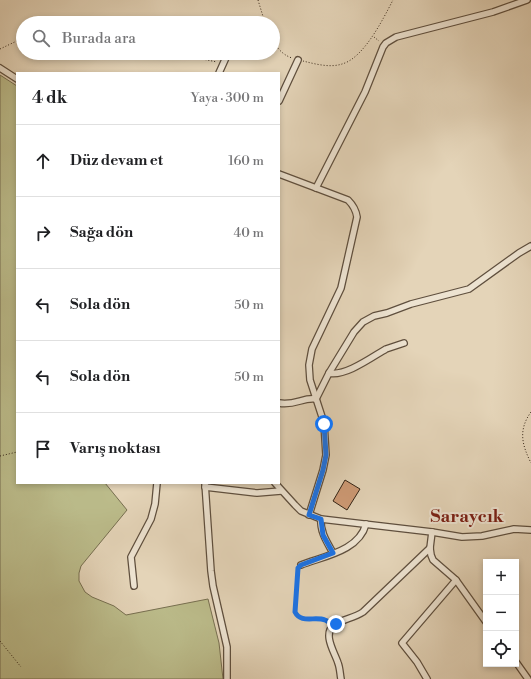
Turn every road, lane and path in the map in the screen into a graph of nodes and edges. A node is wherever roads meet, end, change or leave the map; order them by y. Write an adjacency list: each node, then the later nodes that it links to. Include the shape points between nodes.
1 (258, 0): 4 (path)
2 (393, 0): 5 (path)
3 (527, 0): 7 (street, via 493,12 396,37)
4 (263, 16)
5 (373, 37): 7 (path); 12 (path, via 352,59 343,64 329,66)
6 (16, 41): 8 (path)
7 (385, 44): 19 (street)
8 (0, 48)
9 (280, 52): 12 (path)
10 (205, 60): 13 (path)
11 (225, 60): 13 (street)
12 (298, 60): 17 (street)
13 (223, 64): 15 (street)
14 (0, 68): 16 (street)
15 (219, 72)
16 (16, 78)
17 (280, 98)
18 (280, 174): 19 (street)
19 (316, 188): 23 (street, via 348,200 353,204 357,217 341,288 312,349 310,380)
20 (531, 246): 22 (street, via 469,289 411,304 363,322)
21 (404, 343): 22 (street, via 339,374)
22 (329, 373): 23 (street)
23 (316, 399): 24 (street, via 292,404); 33 (street, via 324,424 326,455)
24 (280, 403)
25 (531, 412): 28 (path, via 523,430 522,440)
26 (16, 452): 27 (path)
27 (0, 456)
28 (531, 463)
29 (157, 484): 42 (street, via 151,519 131,556)
30 (276, 484): 32 (street)
31 (205, 485): 32 (street, via 258,493); 48 (street, via 211,571 227,647)
32 (281, 491): 33 (street)
33 (309, 515): 34 (street)
34 (321, 519): 35 (street); 39 (street, via 323,535)
35 (366, 524): 37 (street); 39 (street, via 361,536 350,547)
36 (531, 530): 37 (street, via 514,529 471,537)
37 (432, 532): 38 (street)
38 (430, 548): 41 (street, via 433,560); 44 (street, via 363,612)
39 (333, 553): 40 (street)
40 (301, 565): 44 (path, via 297,571 296,614 302,619 325,620)
41 (456, 580): 43 (street); 50 (street, via 402,643)
42 (134, 586)
43 (483, 618)
44 (333, 626): 49 (street, via 329,638 339,665)
45 (0, 641): 47 (path)
46 (519, 666): 51 (street)
47 (21, 667)
48 (227, 679)
49 (341, 679)
50 (427, 679)
51 (528, 679)

